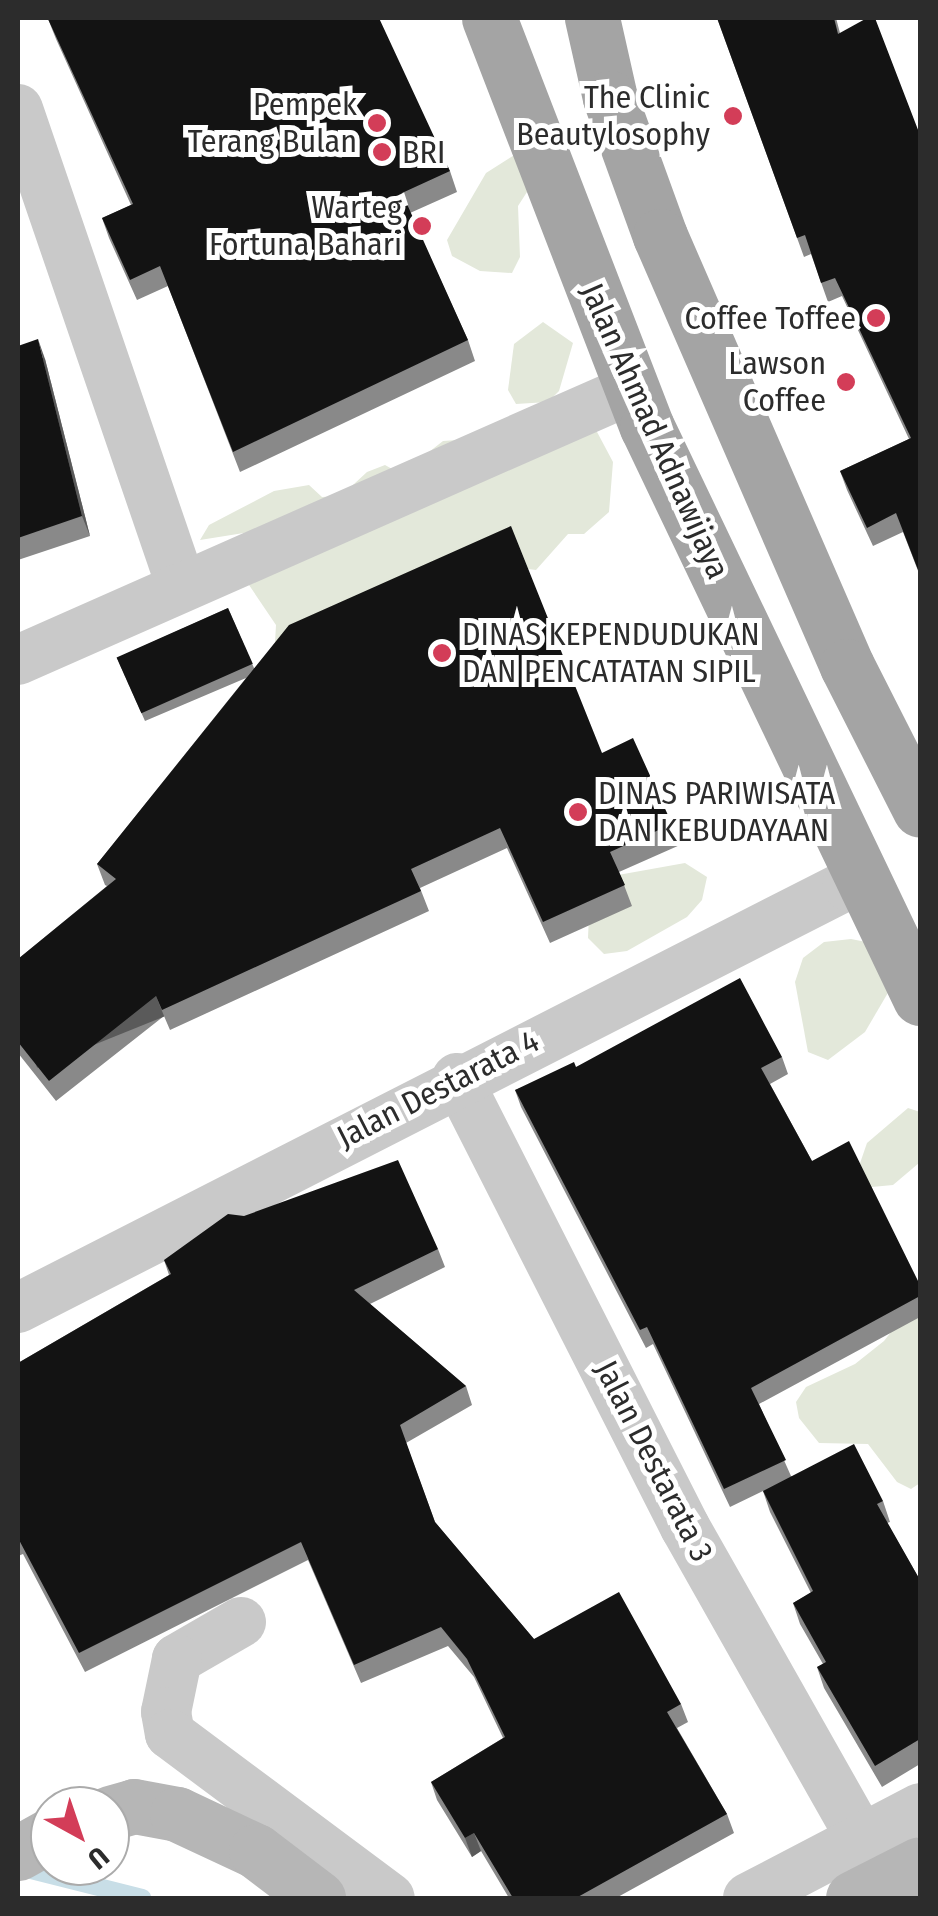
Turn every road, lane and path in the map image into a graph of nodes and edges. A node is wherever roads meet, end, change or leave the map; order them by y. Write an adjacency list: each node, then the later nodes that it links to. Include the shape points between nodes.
1 (490, 18): 4 (main road, Jalan Ahmad Adnawijaya)
2 (592, 18): 7 (main road, via 610,98 660,236 847,666)
3 (18, 109): 5 (street)
4 (632, 389): 5 (street); 8 (main road, Jalan Ahmad Adnawijaya)
5 (181, 584): 6 (street)
6 (18, 660)
7 (920, 810)
8 (859, 872): 9 (main road, Jalan Ahmad Adnawijaya); 10 (street, Jalan Destarata 4, via 847,885)
9 (920, 998)
10 (457, 1078): 11 (street, Jalan Destarata 4); 15 (street, Jalan Destarata 3, via 685,1527)
11 (18, 1308)
12 (241, 1622): 18 (street, via 177,1659 166,1712 170,1734)
13 (130, 1807): 17 (street, via 177,1814 256,1851)
14 (920, 1808): 15 (street)
15 (861, 1838): 19 (street)
16 (920, 1864): 20 (street)
17 (318, 1898)
18 (390, 1898)
19 (748, 1898)
20 (852, 1898)

